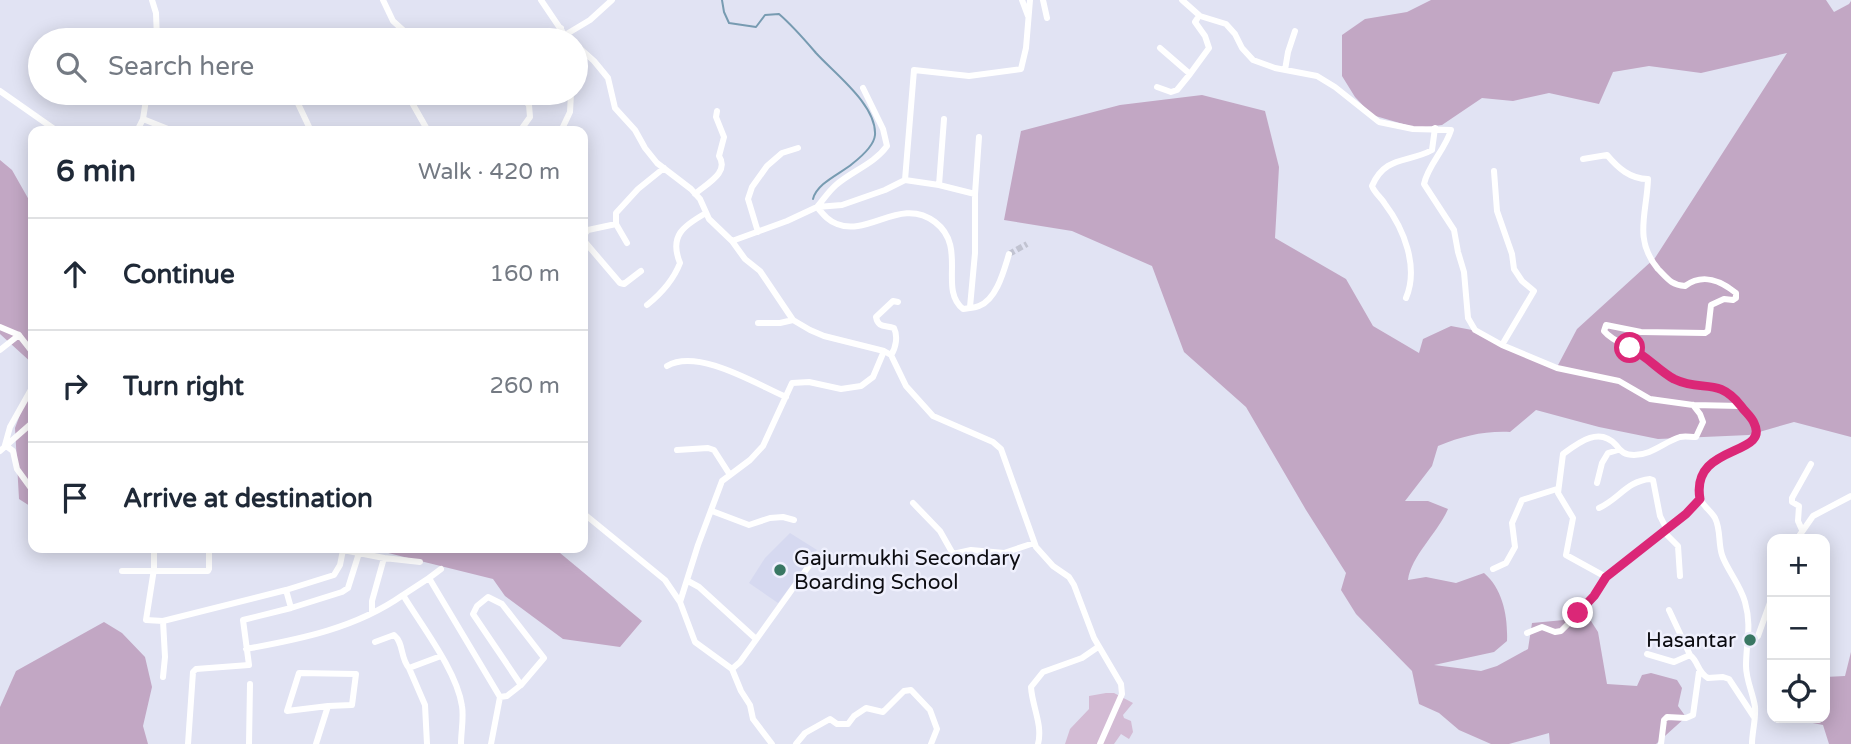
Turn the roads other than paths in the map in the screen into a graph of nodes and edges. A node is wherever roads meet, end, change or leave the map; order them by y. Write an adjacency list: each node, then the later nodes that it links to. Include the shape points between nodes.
1 (152, 0): 12 (street)
2 (383, 0): 13 (street)
3 (541, 0): 14 (street)
4 (612, 0): 15 (street)
5 (1022, 0): 9 (street)
6 (1030, 0): 9 (street)
7 (1043, 0): 10 (street)
8 (1182, 0): 19 (street, via 1200,16 1226,24 1253,60)
9 (1028, 18): 45 (street, via 1021,69 969,76 915,69)
10 (1047, 18)
11 (1196, 19): 20 (street, via 1209,48)
12 (158, 28)
13 (400, 28)
14 (561, 28)
15 (580, 28)
16 (1296, 31): 19 (street)
17 (1160, 48): 20 (street)
18 (588, 56): 43 (street, via 608,78 615,108)
19 (1285, 70): 39 (street, via 1317,76 1379,122)
20 (1190, 74): 21 (street, via 1177,90)
21 (1157, 86)
22 (863, 88): 49 (street, via 887,146 836,185)
23 (0, 91): 32 (street)
24 (145, 105): 30 (street)
25 (299, 105): 35 (street)
26 (413, 105): 36 (street)
27 (529, 105): 37 (street, via 530,117)
28 (570, 105): 38 (street)
29 (717, 111): 47 (street, via 724,137 719,156 723,167)
30 (143, 119): 33 (street); 34 (street)
31 (944, 119): 46 (street)
32 (50, 126)
33 (140, 126)
34 (160, 126)
35 (309, 126)
36 (425, 126)
37 (524, 126)
38 (563, 126)
39 (1435, 128): 59 (street, via 1432,150 1391,163 1372,186 1400,228 1412,281); 67 (street, via 1451,130 1424,184 1454,230 1470,325)
40 (979, 137): 48 (street)
41 (798, 148): 53 (street, via 782,153 752,187 748,199)
42 (1583, 159): 75 (street, via 1608,155 1625,173 1648,179 1642,219 1645,242 1649,258 1667,279 1685,286 1714,279 1737,298 1711,305 1705,333 1641,332 1606,325 1604,331 1677,380 1721,388)
43 (664, 168): 47 (street); 51 (street, via 618,209)
44 (1494, 171): 67 (street, via 1497,211 1514,269 1534,291)
45 (905, 180): 46 (street); 49 (street, via 842,205)
46 (939, 185): 48 (street)
47 (695, 194): 50 (street)
48 (975, 194): 62 (street)
49 (817, 207): 53 (street); 62 (street, via 839,226 914,213 933,220 950,240 956,304)
50 (705, 213): 54 (street); 61 (street, via 679,233 674,249 680,263 676,273)
51 (616, 224): 52 (street); 55 (street)
52 (588, 230)
53 (758, 232): 54 (street)
54 (732, 241): 63 (street, via 760,271)
55 (627, 243)
56 (588, 246): 58 (street, via 620,284)
57 (1009, 254): 62 (street, via 988,300)
58 (641, 271)
59 (1406, 299)
60 (898, 302): 70 (street, via 892,301 876,317 877,323 894,328 897,334 894,351)
61 (647, 305)
62 (970, 307)
63 (793, 320): 64 (street); 70 (street, via 824,336)
64 (758, 323)
65 (0, 327): 66 (street)
66 (19, 335): 68 (street); 69 (street)
67 (1502, 345): 74 (street, via 1558,368 1619,381 1650,399)
68 (28, 347)
69 (0, 350)
70 (887, 353): 73 (street, via 873,377 861,386 841,389 792,383); 95 (street, via 906,386 933,416 1001,449)
71 (667, 366): 73 (street, via 697,361)
72 (28, 395): 77 (street)
73 (786, 397): 81 (street, via 763,446)
74 (1693, 405): 75 (street); 79 (street, via 1703,422 1696,437 1679,437 1646,453)
75 (1741, 406): 86 (street, via 1754,422 1756,436 1751,444 1706,466 1697,486)
76 (28, 427): 77 (street)
77 (2, 447): 83 (street, via 13,451 17,470)
78 (677, 450): 81 (street, via 714,450)
79 (1618, 450): 82 (street, via 1608,453); 84 (street, via 1602,437 1576,444 1561,457)
80 (1811, 464): 93 (street, via 1791,498 1799,506)
81 (730, 475): 89 (street, via 722,481)
82 (1597, 483)
83 (28, 484)
84 (1557, 489): 106 (street, via 1522,500 1512,523 1516,547 1506,563); 109 (street, via 1573,518 1566,555)
85 (1851, 496): 93 (street, via 1813,516)
86 (1700, 499): 92 (street); 123 (street, via 1714,516 1723,557 1743,594)
87 (913, 503): 95 (street, via 940,531 953,554 971,550 1004,553)
88 (1600, 508): 92 (street, via 1628,486 1650,479)
89 (712, 511): 91 (street, via 749,524 770,518); 111 (street)
90 (588, 517): 114 (street, via 665,580)
91 (794, 520)
92 (1664, 529): 108 (street, via 1678,546); 109 (street)
93 (1802, 530): 94 (street)
94 (1800, 534)
95 (1034, 543): 124 (street, via 1074,585)
96 (153, 553): 104 (street)
97 (209, 553): 104 (street, via 208,570)
98 (342, 553): 112 (street, via 334,575)
99 (355, 553): 100 (street)
100 (359, 554): 101 (street); 115 (street, via 348,589)
101 (384, 558): 102 (street); 117 (street)
102 (420, 562)
103 (811, 563): 121 (street)
104 (154, 569): 107 (street); 119 (street, via 146,620)
105 (441, 569): 110 (street)
106 (1493, 569)
107 (122, 571)
108 (1680, 576)
109 (1606, 577): 120 (street, via 1587,606 1560,631 1539,627)
110 (429, 578): 113 (street); 135 (street)
111 (688, 581): 114 (street); 121 (street)
112 (285, 590): 115 (street); 119 (street)
113 (403, 595): 117 (street); 128 (street)
114 (680, 602): 130 (street, via 695,642)
115 (291, 608): 125 (street, via 243,620)
116 (1669, 610): 127 (street)
117 (372, 612): 125 (street, via 305,638)
118 (1767, 613): 123 (street, via 1758,636)
119 (163, 621): 132 (street)
120 (1527, 633)
121 (755, 639): 130 (street)
122 (375, 642): 129 (street, via 394,635)
123 (1749, 644): 137 (street, via 1746,667)
124 (1098, 647): 147 (street, via 1043,672 1031,687); 148 (street, via 1119,677 1122,694)
125 (246, 649): 138 (street, via 249,665 193,671)
126 (1647, 654): 127 (street, via 1674,662)
127 (1690, 655): 131 (street)
128 (441, 656): 129 (street); 142 (street, via 462,706)
129 (410, 667): 141 (street, via 425,705)
130 (732, 668): 144 (street, via 753,719)
131 (1699, 672): 137 (street, via 1708,678 1729,679); 149 (street, via 1693,715 1667,717)
132 (163, 677)
133 (250, 684): 139 (street)
134 (521, 685): 134 (street, via 473,614 488,597 502,604 544,658); 135 (street)
135 (500, 698): 143 (street)
136 (328, 706): 136 (street, via 352,705 356,674 299,673 287,711); 140 (street)
137 (1755, 719): 150 (street)
138 (188, 744)
139 (249, 744)
140 (316, 744)
141 (427, 744)
142 (461, 744)
143 (491, 744)
144 (772, 744)
145 (796, 744): 146 (street, via 805,733 830,719 848,724 866,708 883,712 904,691 911,690 934,719 937,729)
146 (930, 744)
147 (1038, 744)
148 (1100, 744)
149 (1661, 744)
150 (1752, 744)

